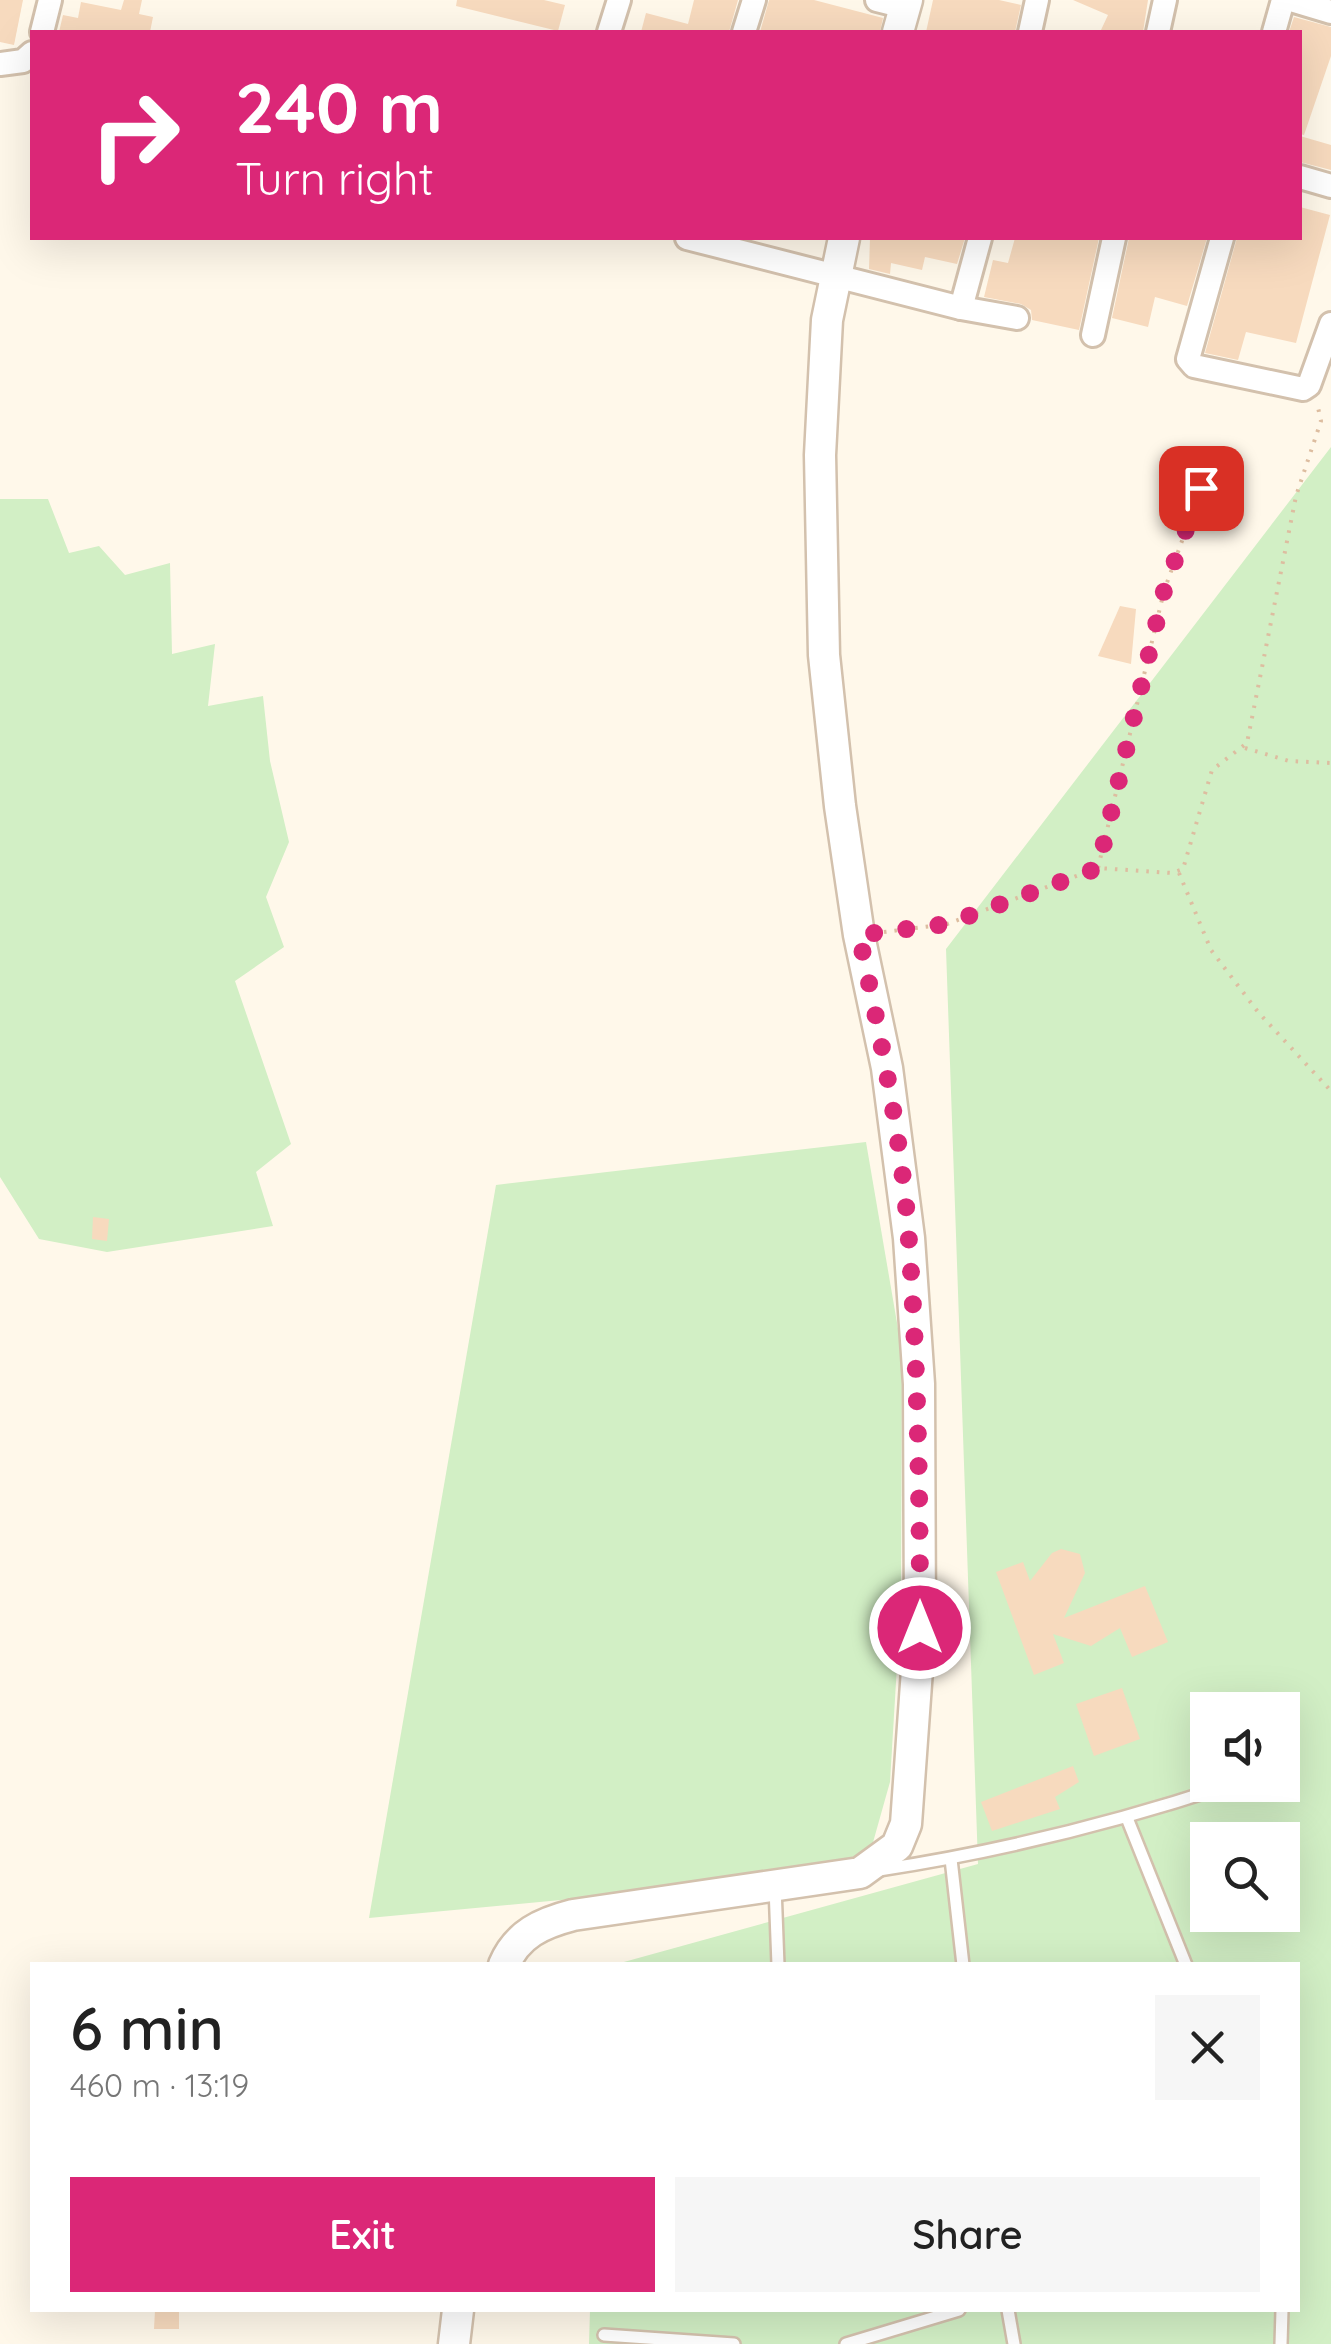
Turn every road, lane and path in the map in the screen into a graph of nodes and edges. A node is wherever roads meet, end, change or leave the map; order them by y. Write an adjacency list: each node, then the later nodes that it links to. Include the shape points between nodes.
1 (50, 0): 8 (street)
2 (619, 0): 9 (street)
3 (754, 0): 10 (street)
4 (1037, 0): 11 (street)
5 (1165, 0): 12 (street)
6 (1287, 0): 7 (street); 13 (street)
7 (1331, 12)
8 (42, 30)
9 (609, 30)
10 (745, 30)
11 (1030, 30)
12 (1158, 30)
13 (1275, 30)
14 (30, 56): 15 (street)
15 (0, 64)
16 (1302, 179): 17 (street)
17 (1331, 186)
18 (695, 240): 23 (street)
19 (843, 240): 23 (street)
20 (979, 240): 24 (street)
21 (1114, 240): 27 (street)
22 (1221, 240): 28 (street, via 1188,358 1194,366 1295,388)
23 (834, 274): 24 (street); 34 (street, via 820,455 824,654)
24 (961, 308): 25 (street)
25 (1017, 318)
26 (1331, 324): 28 (street)
27 (1093, 335)
28 (1309, 385): 30 (path, via 1321,422 1296,496)
29 (1201, 488): 32 (path, via 1164,591)
30 (1245, 748): 31 (path, via 1288,761); 33 (path, via 1212,770)
31 (1331, 763)
32 (1098, 868): 33 (path); 34 (path, via 947,924)
33 (1179, 873): 35 (path, via 1210,950)
34 (859, 935): 39 (street, via 887,1068 909,1238 919,1384 920,1568 906,1824 897,1846)
35 (1331, 1092)
36 (1190, 1798): 37 (lane)
37 (1128, 1818): 38 (lane); 44 (lane)
38 (951, 1859): 39 (lane); 43 (lane)
39 (860, 1873): 40 (street)
40 (775, 1887): 41 (street, via 542,1923); 42 (lane)
41 (505, 1962)
42 (778, 1962)
43 (963, 1962)
44 (1185, 1962)
45 (458, 2312): 50 (street)
46 (952, 2312): 52 (lane)
47 (1008, 2312): 53 (lane)
48 (1282, 2312): 54 (lane)
49 (604, 2335): 51 (lane)
50 (454, 2344)
51 (734, 2344)
52 (846, 2344)
53 (1014, 2344)
54 (1281, 2344)

